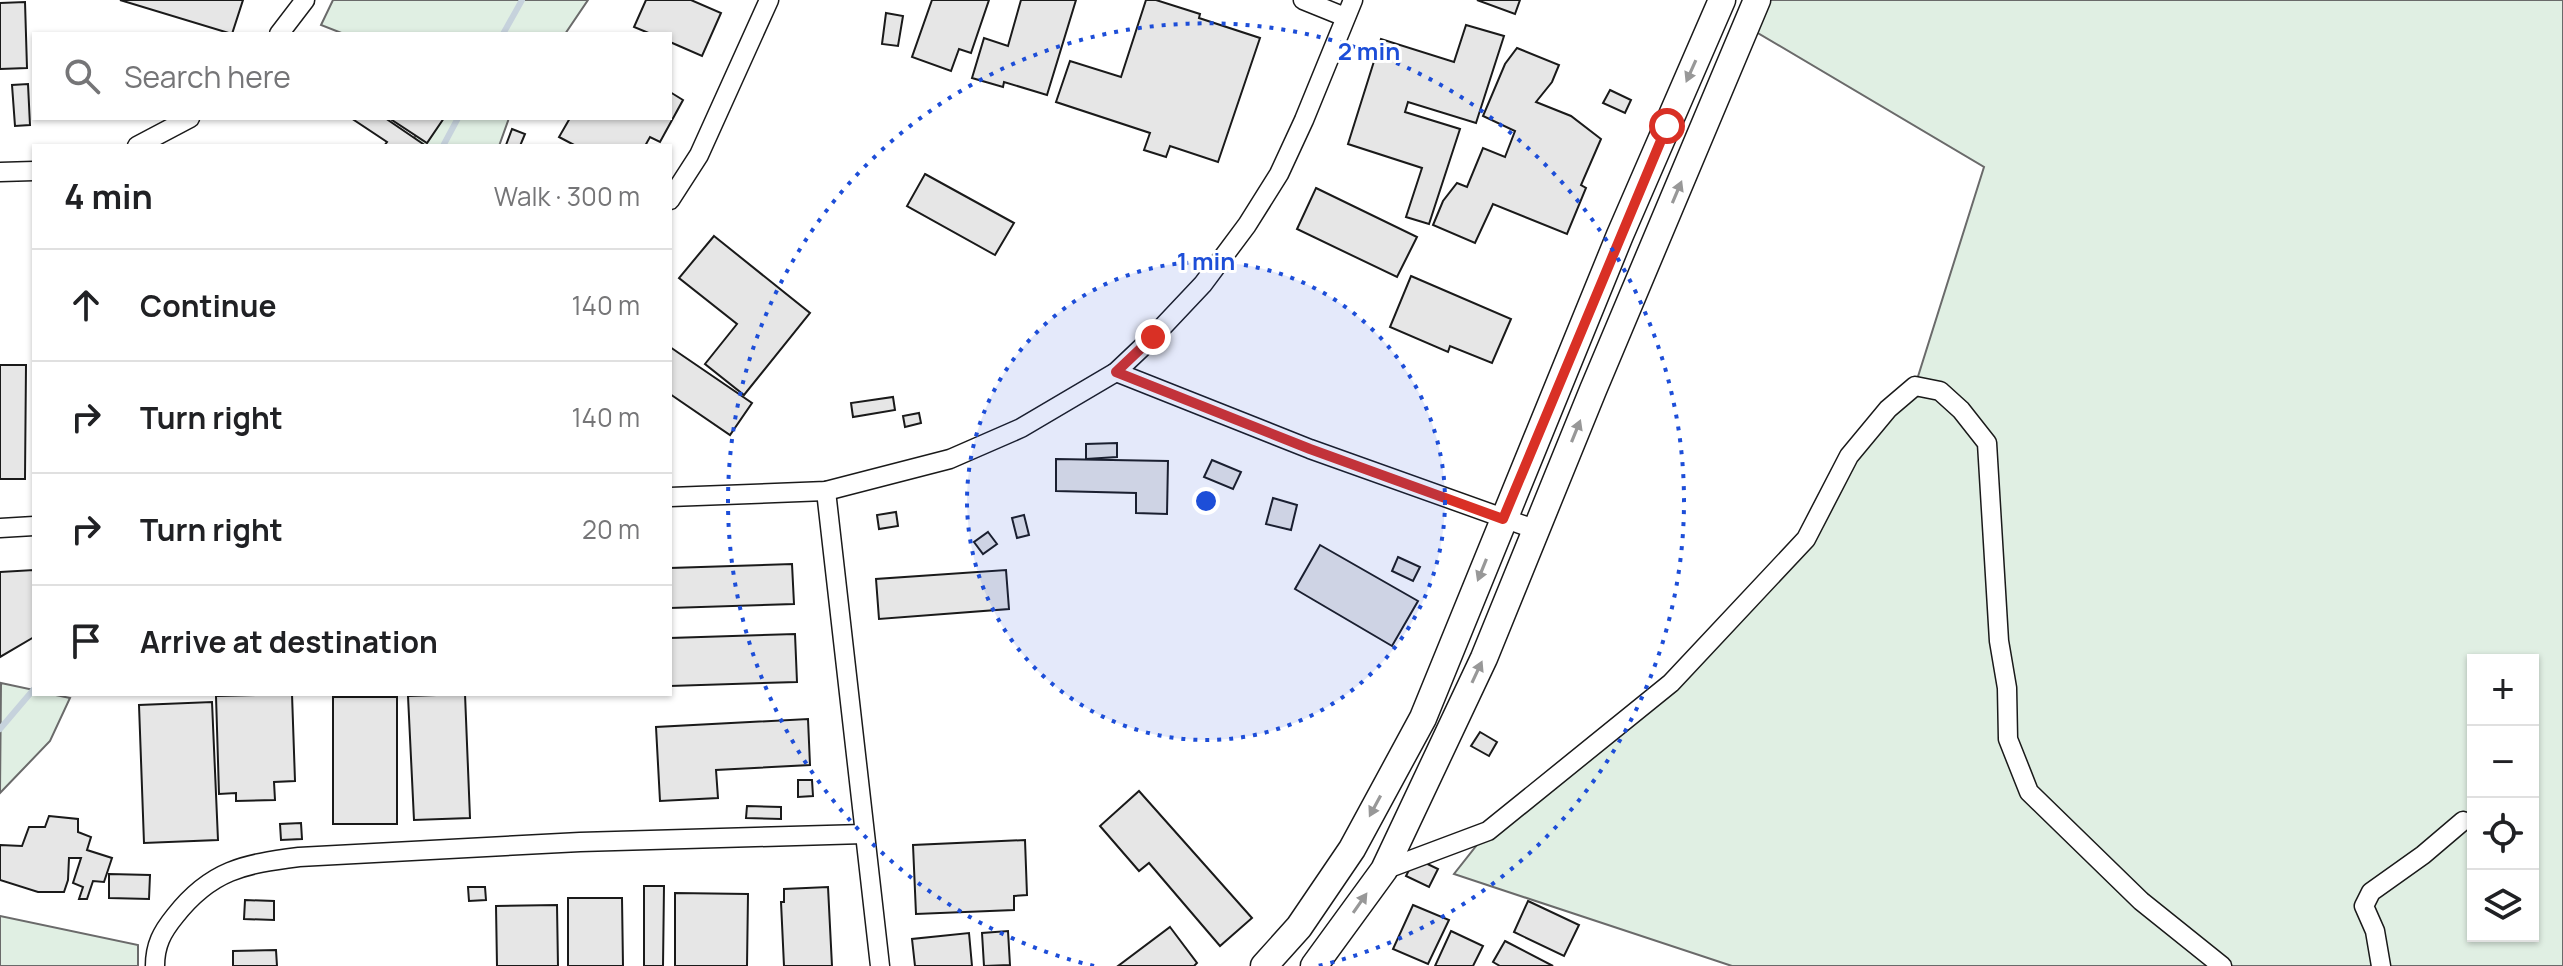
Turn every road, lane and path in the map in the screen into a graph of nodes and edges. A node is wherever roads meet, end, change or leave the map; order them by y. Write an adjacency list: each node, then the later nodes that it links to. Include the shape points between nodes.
1 (305, 0): 7 (street)
2 (769, 0): 12 (street, via 699,155)
3 (1303, 0): 6 (street)
4 (1722, 0): 16 (street, one-way to 16)
5 (1757, 0): 19 (street, one-way to 5)
6 (1349, 9): 13 (street, via 1292,147 1247,225 1203,284)
7 (281, 32)
8 (186, 120): 9 (street)
9 (141, 144)
10 (32, 171): 11 (street)
11 (0, 172)
12 (672, 197)
13 (1116, 372): 14 (street, via 1021,428 950,459); 16 (street)
14 (826, 491): 15 (street); 21 (street)
15 (672, 497)
16 (1503, 519): 19 (street); 25 (street, one-way to 25, via 1423,718 1352,849 1299,927)
17 (32, 526): 18 (street)
18 (0, 528)
19 (1537, 530): 22 (street, one-way to 19, via 1484,658)
20 (2463, 821): 28 (street, via 2371,892 2364,906)
21 (864, 834): 23 (street, via 580,842 259,862 227,872 188,900 160,937); 24 (street)
22 (1384, 870): 26 (street, one-way to 22); 27 (street, via 1488,831 1671,683 1806,539 1849,456 1915,386 1940,391 1987,443 2008,739 2029,792 2141,901)
23 (155, 966)
24 (880, 966)
25 (1264, 966)
26 (1314, 966)
27 (2222, 966)
28 (2381, 966)

